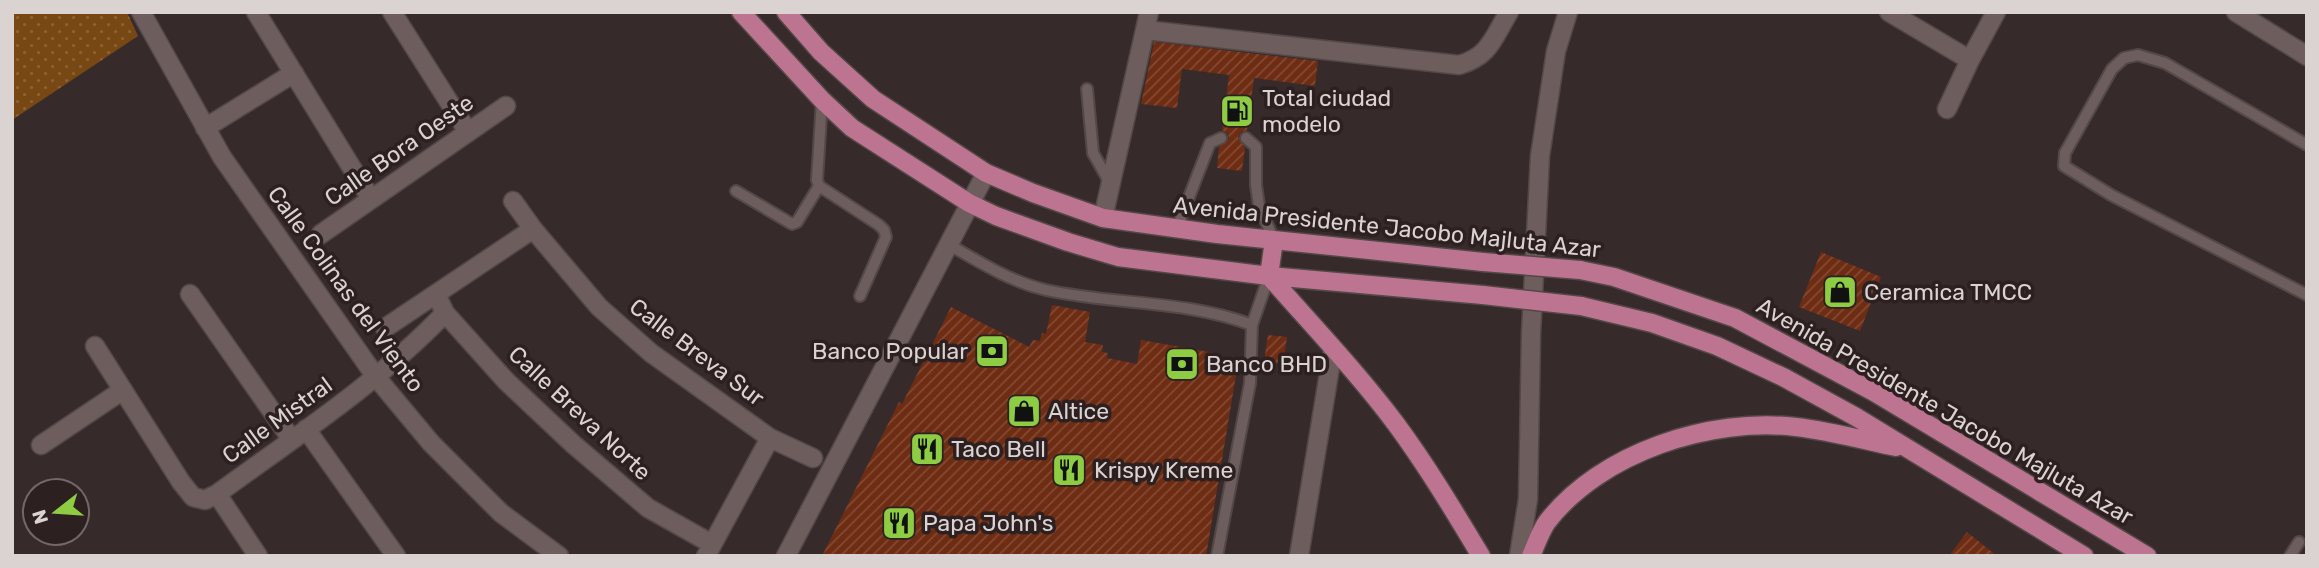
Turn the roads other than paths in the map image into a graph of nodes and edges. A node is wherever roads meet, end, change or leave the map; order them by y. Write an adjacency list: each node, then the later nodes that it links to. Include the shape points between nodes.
1 (141, 12): 19 (street, Calle Colinas del Viento)
2 (256, 12): 14 (street)
3 (391, 12): 20 (street)
4 (741, 12): 16 (main road)
5 (786, 12): 24 (main road, Avenida Presidente Jacobo Majluta Azar, via 821,52 873,99)
6 (1509, 12): 11 (street, via 1484,54 1459,65)
7 (1568, 12): 64 (street, via 1556,51 1540,156 1528,499)
8 (1889, 12): 13 (street)
9 (1997, 12): 13 (street)
10 (2236, 12): 12 (street)
11 (1147, 21): 25 (street)
12 (2307, 56)
13 (1970, 60): 18 (street)
14 (293, 73): 19 (street); 28 (street)
15 (1087, 89): 25 (lane, via 1093,153)
16 (822, 100): 26 (lane); 30 (main road, via 852,128)
17 (506, 106): 20 (street, Calle Bora Oeste)
18 (1947, 109)
19 (205, 128): 47 (street, Calle Colinas del Viento)
20 (468, 132): 28 (street, Calle Bora Oeste)
21 (1221, 138): 32 (lane, via 1210,143)
22 (1247, 138): 35 (lane, via 1256,147 1259,206)
23 (2307, 145): 40 (lane, via 2165,63 2138,55 2124,58 2112,69 2065,153 2064,166 2110,195)
24 (986, 173): 30 (street); 31 (main road, Avenida Presidente Jacobo Majluta Azar)
25 (1110, 183): 31 (street)
26 (819, 186): 27 (lane, via 792,225); 41 (lane, via 884,230 886,237)
27 (736, 191)
28 (371, 199): 34 (street, Calle Bora Oeste)
29 (513, 201): 33 (street, Calle Breva Sur)
30 (969, 203): 36 (street); 37 (main road, via 1118,257)
31 (1102, 218): 32 (main road, Avenida Presidente Jacobo Majluta Azar)
32 (1177, 228): 35 (main road, Avenida Presidente Jacobo Majluta Azar)
33 (533, 229): 39 (street); 50 (street, Calle Breva Sur, via 599,307 651,353)
34 (321, 234)
35 (1274, 240): 37 (main road); 67 (main road, Avenida Presidente Jacobo Majluta Azar, bridge, via 1580,270 1735,318 1874,392)
36 (948, 244): 43 (lane, via 984,266 1045,289 1206,312); 60 (street)
37 (1269, 276): 43 (lane); 46 (main road); 52 (main road, bridge, via 1581,306 1652,323 1717,346 1783,377)
38 (190, 294): 49 (street)
39 (436, 294): 42 (street, Calle Breva Norte); 44 (street)
40 (2307, 295)
41 (859, 296)
42 (445, 313): 47 (street, Calle Mistral); 56 (street, Calle Breva Norte, via 506,381 573,444 648,508)
43 (1252, 326): 61 (lane, via 1250,383)
44 (385, 328)
45 (95, 346): 48 (street)
46 (1334, 349): 62 (street); 63 (main road, via 1401,432)
47 (376, 377): 49 (street, Calle Mistral); 59 (street, Calle Colinas del Viento, via 431,443 501,513)
48 (123, 390): 51 (street); 54 (street, via 193,497)
49 (299, 434): 54 (street, Calle Mistral); 58 (street)
50 (770, 438): 53 (street, Calle Breva Sur); 56 (street)
51 (41, 446)
52 (1910, 450): 65 (main road, via 1797,427 1737,426 1694,434 1627,458 1578,489 1546,524); 66 (main road)
53 (813, 458)
54 (211, 497): 57 (street)
55 (2299, 542): 68 (lane)
56 (709, 550)
57 (258, 556)
58 (396, 556)
59 (559, 556)
60 (786, 556)
61 (1217, 556)
62 (1299, 556)
63 (1481, 556)
64 (1519, 556)
65 (1531, 556)
66 (2084, 556)
67 (2147, 556)
68 (2290, 556)

